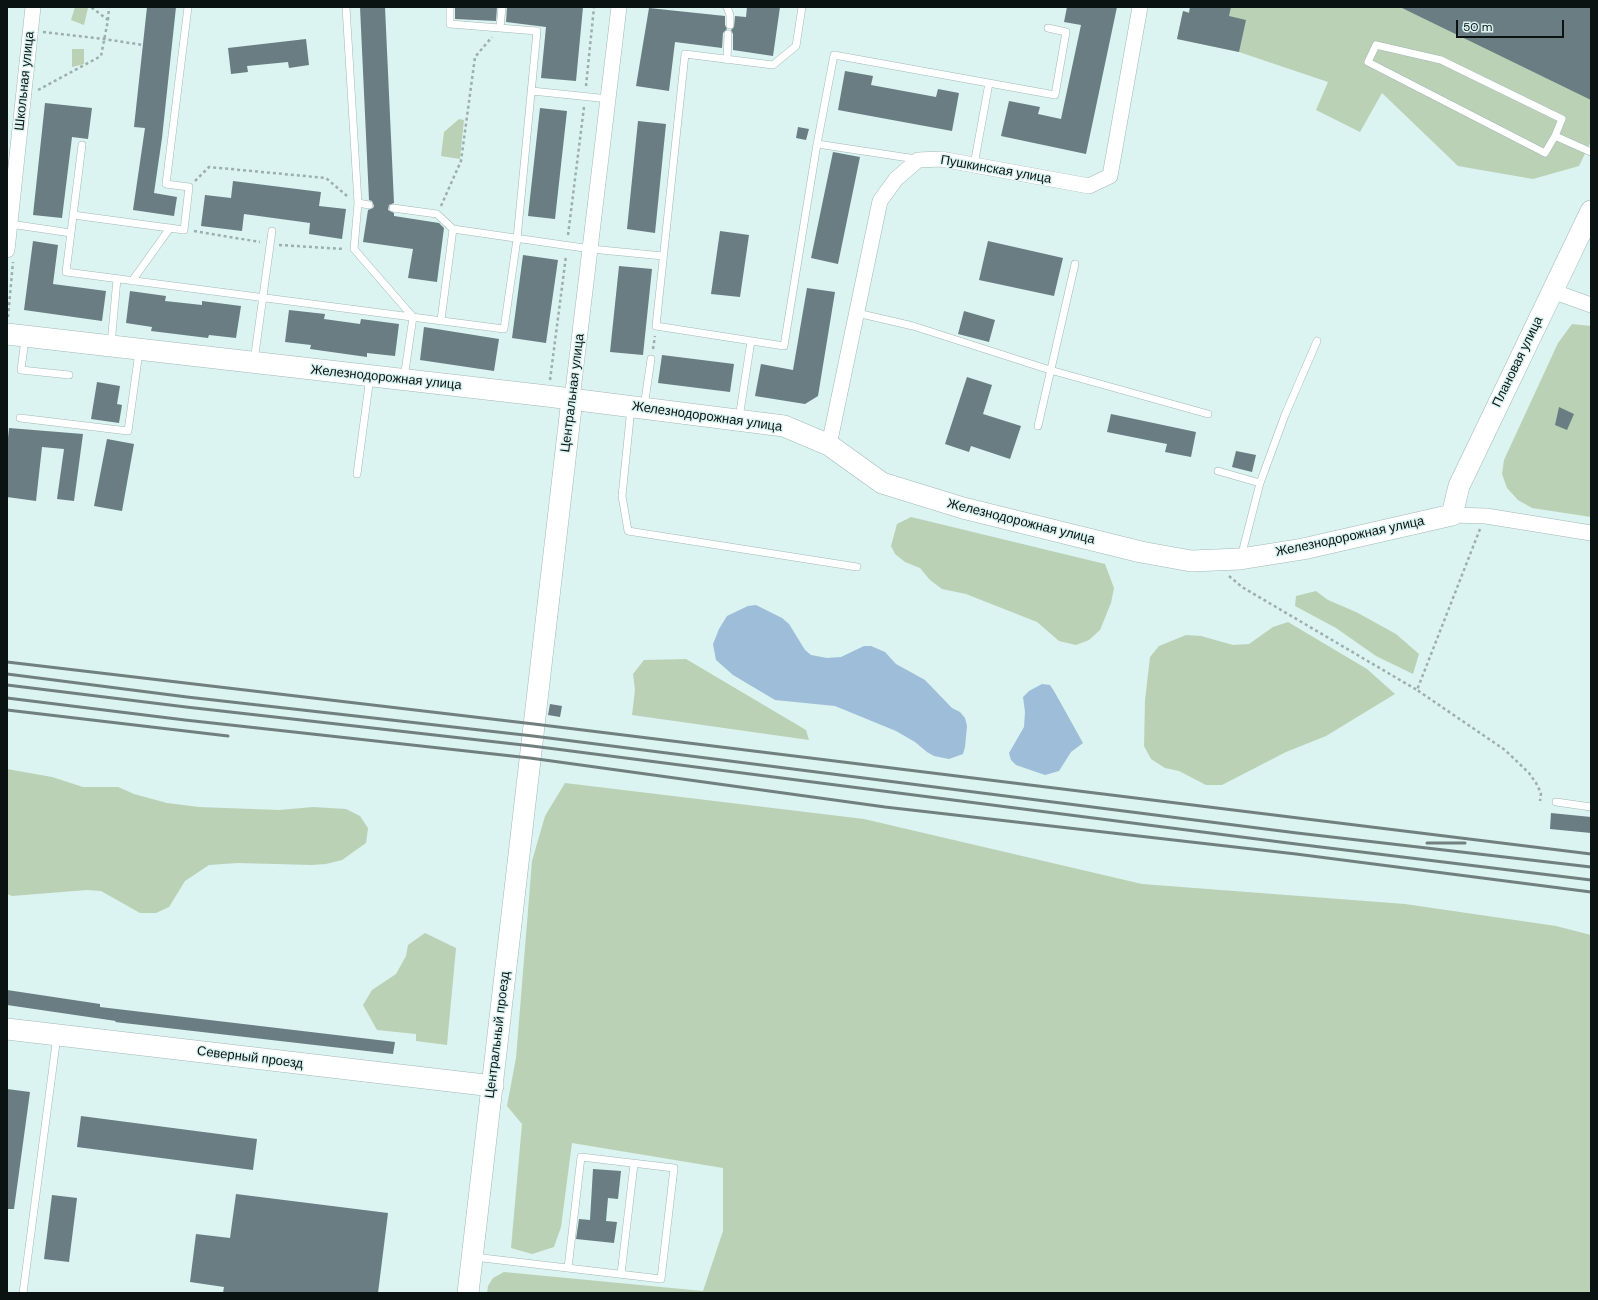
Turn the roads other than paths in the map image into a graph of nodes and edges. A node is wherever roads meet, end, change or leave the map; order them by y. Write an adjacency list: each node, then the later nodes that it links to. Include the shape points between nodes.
1 (33, 7): 29 (street, Школьная улица)
2 (188, 7): 30 (lane, via 166,184 189,187 184,230)
3 (346, 7): 24 (lane)
4 (450, 7): 11 (lane, via 450,24)
5 (502, 7): 11 (lane)
6 (619, 7): 17 (street, Центральная улица)
7 (727, 7): 10 (lane)
8 (802, 7): 14 (lane, via 796,46 773,65)
9 (1140, 7): 23 (street, Пушкинская улица, via 1110,176 1090,186)
10 (730, 25)
11 (500, 28): 16 (lane, via 537,31)
12 (1048, 28): 15 (lane, via 1066,32 1055,95)
13 (728, 34): 14 (lane)
14 (727, 60): 37 (lane, via 685,54)
15 (989, 83): 19 (lane, via 834,55); 23 (lane)
16 (532, 91): 17 (lane); 34 (lane)
17 (609, 98): 35 (street, Центральная улица)
18 (1555, 136): 18 (lane, via 1562,119 1441,60 1376,44 1368,62 1545,153); 21 (lane)
19 (817, 144): 22 (lane); 48 (lane, via 784,346)
20 (82, 145): 28 (lane)
21 (1591, 152)
22 (918, 160): 23 (street, Пушкинская улица, via 941,159); 44 (street, via 896,179 880,201)
23 (974, 165)
24 (357, 204): 25 (lane); 45 (lane, via 354,249)
25 (369, 205)
26 (392, 208): 31 (lane, via 437,214)
27 (1591, 211): 41 (street, Плановая улица)
28 (73, 215): 30 (lane); 33 (lane)
29 (10, 224): 33 (lane); 36 (street, Школьная улица)
30 (170, 228): 40 (lane)
31 (454, 229): 34 (lane); 46 (lane)
32 (272, 231): 42 (lane)
33 (71, 233): 39 (lane, via 66,272)
34 (517, 239): 35 (lane); 46 (lane, via 504,329)
35 (591, 249): 37 (lane); 58 (street, Центральная улица)
36 (10, 253)
37 (663, 256): 48 (lane, via 656,326)
38 (1075, 264): 54 (lane)
39 (117, 279): 40 (lane); 50 (lane)
40 (132, 281): 42 (lane)
41 (1552, 291): 43 (street); 68 (street, Плановая улица, via 1459,486)
42 (262, 297): 45 (lane); 53 (lane)
43 (1591, 305)
44 (857, 313): 54 (lane, via 913,326); 64 (street)
45 (413, 317): 46 (lane); 57 (lane)
46 (441, 320)
47 (16, 336): 50 (street, Железнодорожная улица); 55 (lane, via 22,370)
48 (752, 341): 62 (lane)
49 (1317, 341): 67 (lane)
50 (110, 346): 51 (street, Железнодорожная улица)
51 (139, 350): 53 (street, Железнодорожная улица); 61 (lane, via 128,431)
52 (651, 359): 59 (lane)
53 (254, 363): 56 (street, Железнодорожная улица)
54 (1050, 370): 60 (lane); 63 (lane)
55 (69, 375)
56 (370, 376): 57 (street, Железнодорожная улица); 66 (lane)
57 (403, 380): 58 (street, Железнодорожная улица)
58 (572, 399): 59 (street, Железнодорожная улица); 72 (street, Центральная улица)
59 (637, 407): 62 (street, Железнодорожная улица); 71 (lane, via 622,496 628,531)
60 (1208, 414)
61 (20, 418)
62 (739, 420): 64 (street, Железнодорожная улица, via 784,426)
63 (1038, 426)
64 (829, 445): 70 (street, Железнодорожная улица, via 882,483 956,506 1141,552 1191,561)
65 (1218, 471): 67 (lane)
66 (357, 474)
67 (1260, 484): 70 (lane)
68 (1452, 514): 69 (street, via 1486,516); 70 (street, Железнодорожная улица, via 1303,549)
69 (1591, 533)
70 (1240, 559)
71 (858, 567)
72 (528, 778): 77 (street, Центральный проезд)
73 (1556, 802): 74 (lane)
74 (1591, 807)
75 (7, 1030): 76 (street, Северный проезд)
76 (58, 1035): 77 (street, Северный проезд); 82 (lane)
77 (493, 1086): 79 (street, Центральный проезд)
78 (634, 1164): 80 (lane, via 581,1157); 81 (lane); 81 (lane, via 674,1168 664,1255 661,1278)
79 (472, 1256): 80 (lane); 83 (street, Центральный проезд)
80 (568, 1268): 81 (lane)
81 (621, 1274)
82 (23, 1293)
83 (468, 1293)

